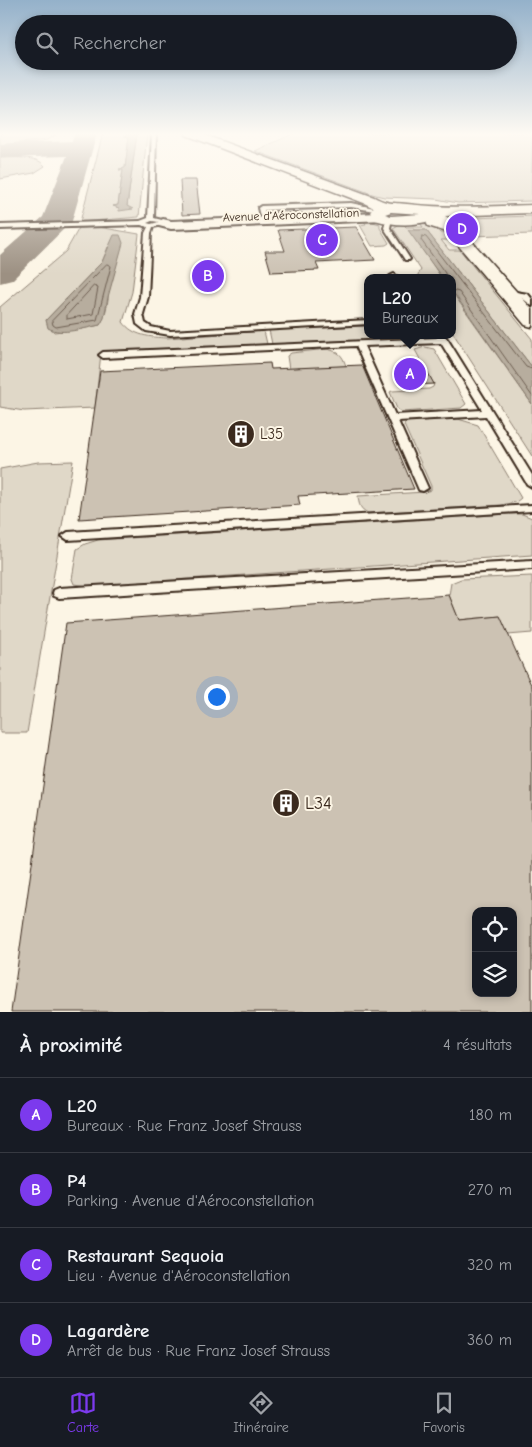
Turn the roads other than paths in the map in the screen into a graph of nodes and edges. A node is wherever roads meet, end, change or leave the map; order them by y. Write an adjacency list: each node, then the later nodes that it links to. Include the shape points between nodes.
1 (152, 180): 11 (lane, via 150,215)
2 (316, 180): 4 (street, via 369,200)
3 (532, 210): 5 (street); 6 (street)
4 (383, 213): 6 (street, via 415,209); 7 (street, Avenue d'Aéroconstellation); 8 (street, Avenue d'Aéroconstellation); 10 (street); 14 (lane, via 388,222 387,228)
5 (481, 213): 6 (street); 13 (street, via 456,218)
6 (433, 214): 10 (street); 13 (street)
7 (263, 216): 8 (lane); 9 (street, Avenue d'Aéroconstellation)
8 (352, 218): 9 (street, Avenue d'Aéroconstellation)
9 (205, 220): 11 (street, via 171,224)
10 (415, 220): 13 (street)
11 (157, 222): 12 (lane); 18 (lane, via 148,233 144,297 139,314 141,324 149,329 170,333)
12 (0, 227)
13 (452, 228): 15 (street)
14 (407, 259)
15 (507, 292): 16 (lane, via 525,296); 17 (street)
16 (532, 304)
17 (532, 321)
18 (364, 322)
19 (427, 339): 21 (lane)
20 (442, 339): 23 (lane)
21 (359, 344): 22 (lane); 24 (lane)
22 (103, 355)
23 (488, 413): 24 (lane); 25 (lane)
24 (392, 418): 26 (lane)
25 (532, 484)
26 (423, 488)
27 (532, 508): 28 (lane)
28 (68, 536)
29 (532, 565): 30 (lane)
30 (58, 593)

